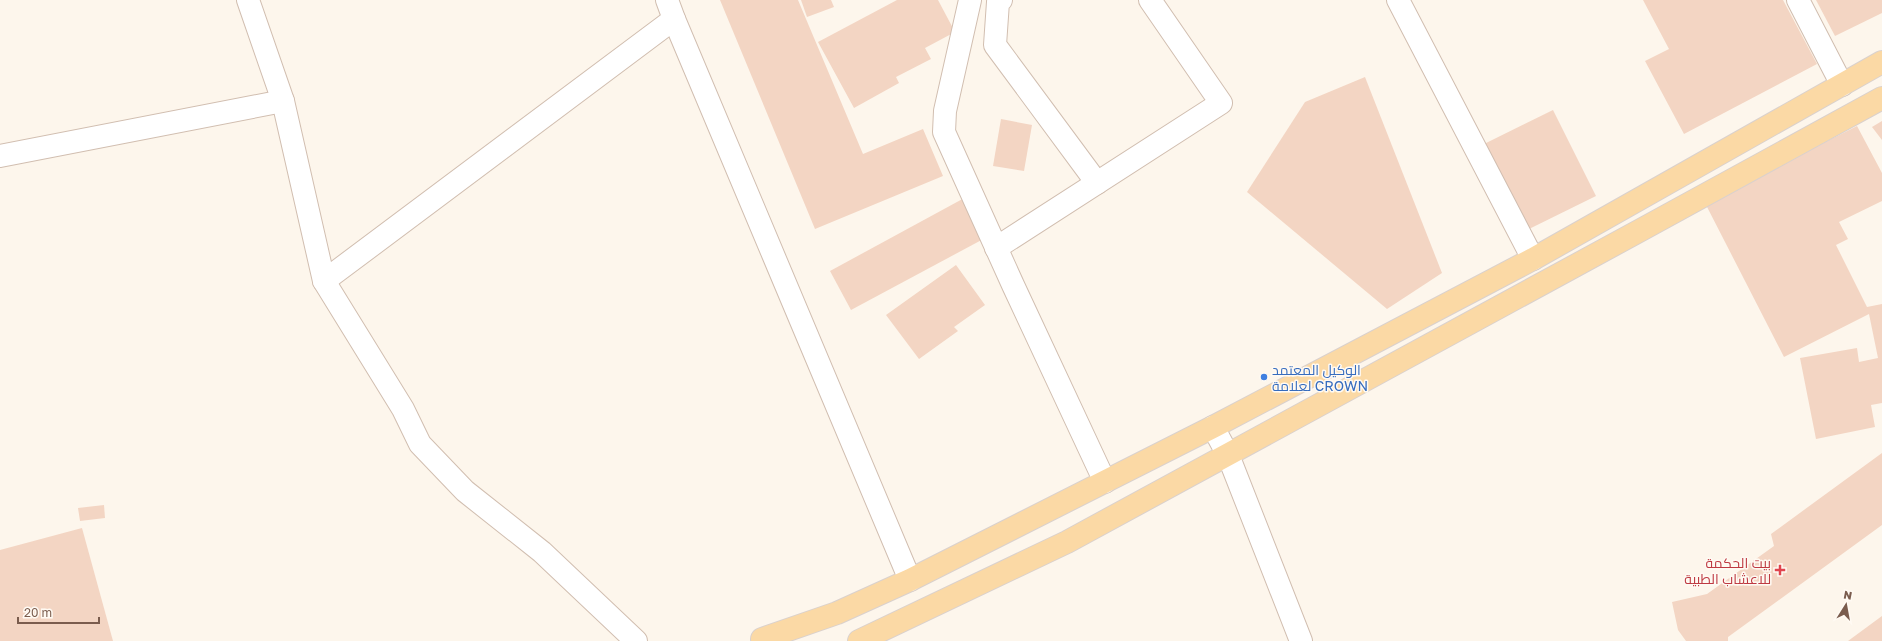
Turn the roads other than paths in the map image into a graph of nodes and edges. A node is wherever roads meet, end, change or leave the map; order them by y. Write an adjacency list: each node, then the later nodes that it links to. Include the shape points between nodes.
1 (248, 0): 11 (street)
2 (970, 0): 14 (street, via 945,111 944,132)
3 (1001, 0): 13 (street, via 998,2 995,45)
4 (1150, 0): 13 (street, via 1221,103)
5 (1398, 0): 15 (street)
6 (1798, 0): 9 (street)
7 (670, 10): 16 (street); 20 (street)
8 (1882, 62): 9 (main road)
9 (1842, 85): 15 (main road)
10 (1882, 98): 18 (main road)
11 (284, 101): 12 (street); 16 (street)
12 (0, 156)
13 (1097, 183): 14 (street)
14 (996, 248): 19 (street)
15 (1533, 259): 17 (main road)
16 (324, 281): 22 (street, via 403,409 420,444 465,491 542,552)
17 (1213, 427): 18 (street); 19 (main road)
18 (1228, 455): 23 (main road, via 1067,542); 24 (street)
19 (1105, 482): 20 (main road)
20 (910, 580): 21 (main road, via 837,613)
21 (761, 640)
22 (636, 641)
23 (859, 641)
24 (1301, 641)

